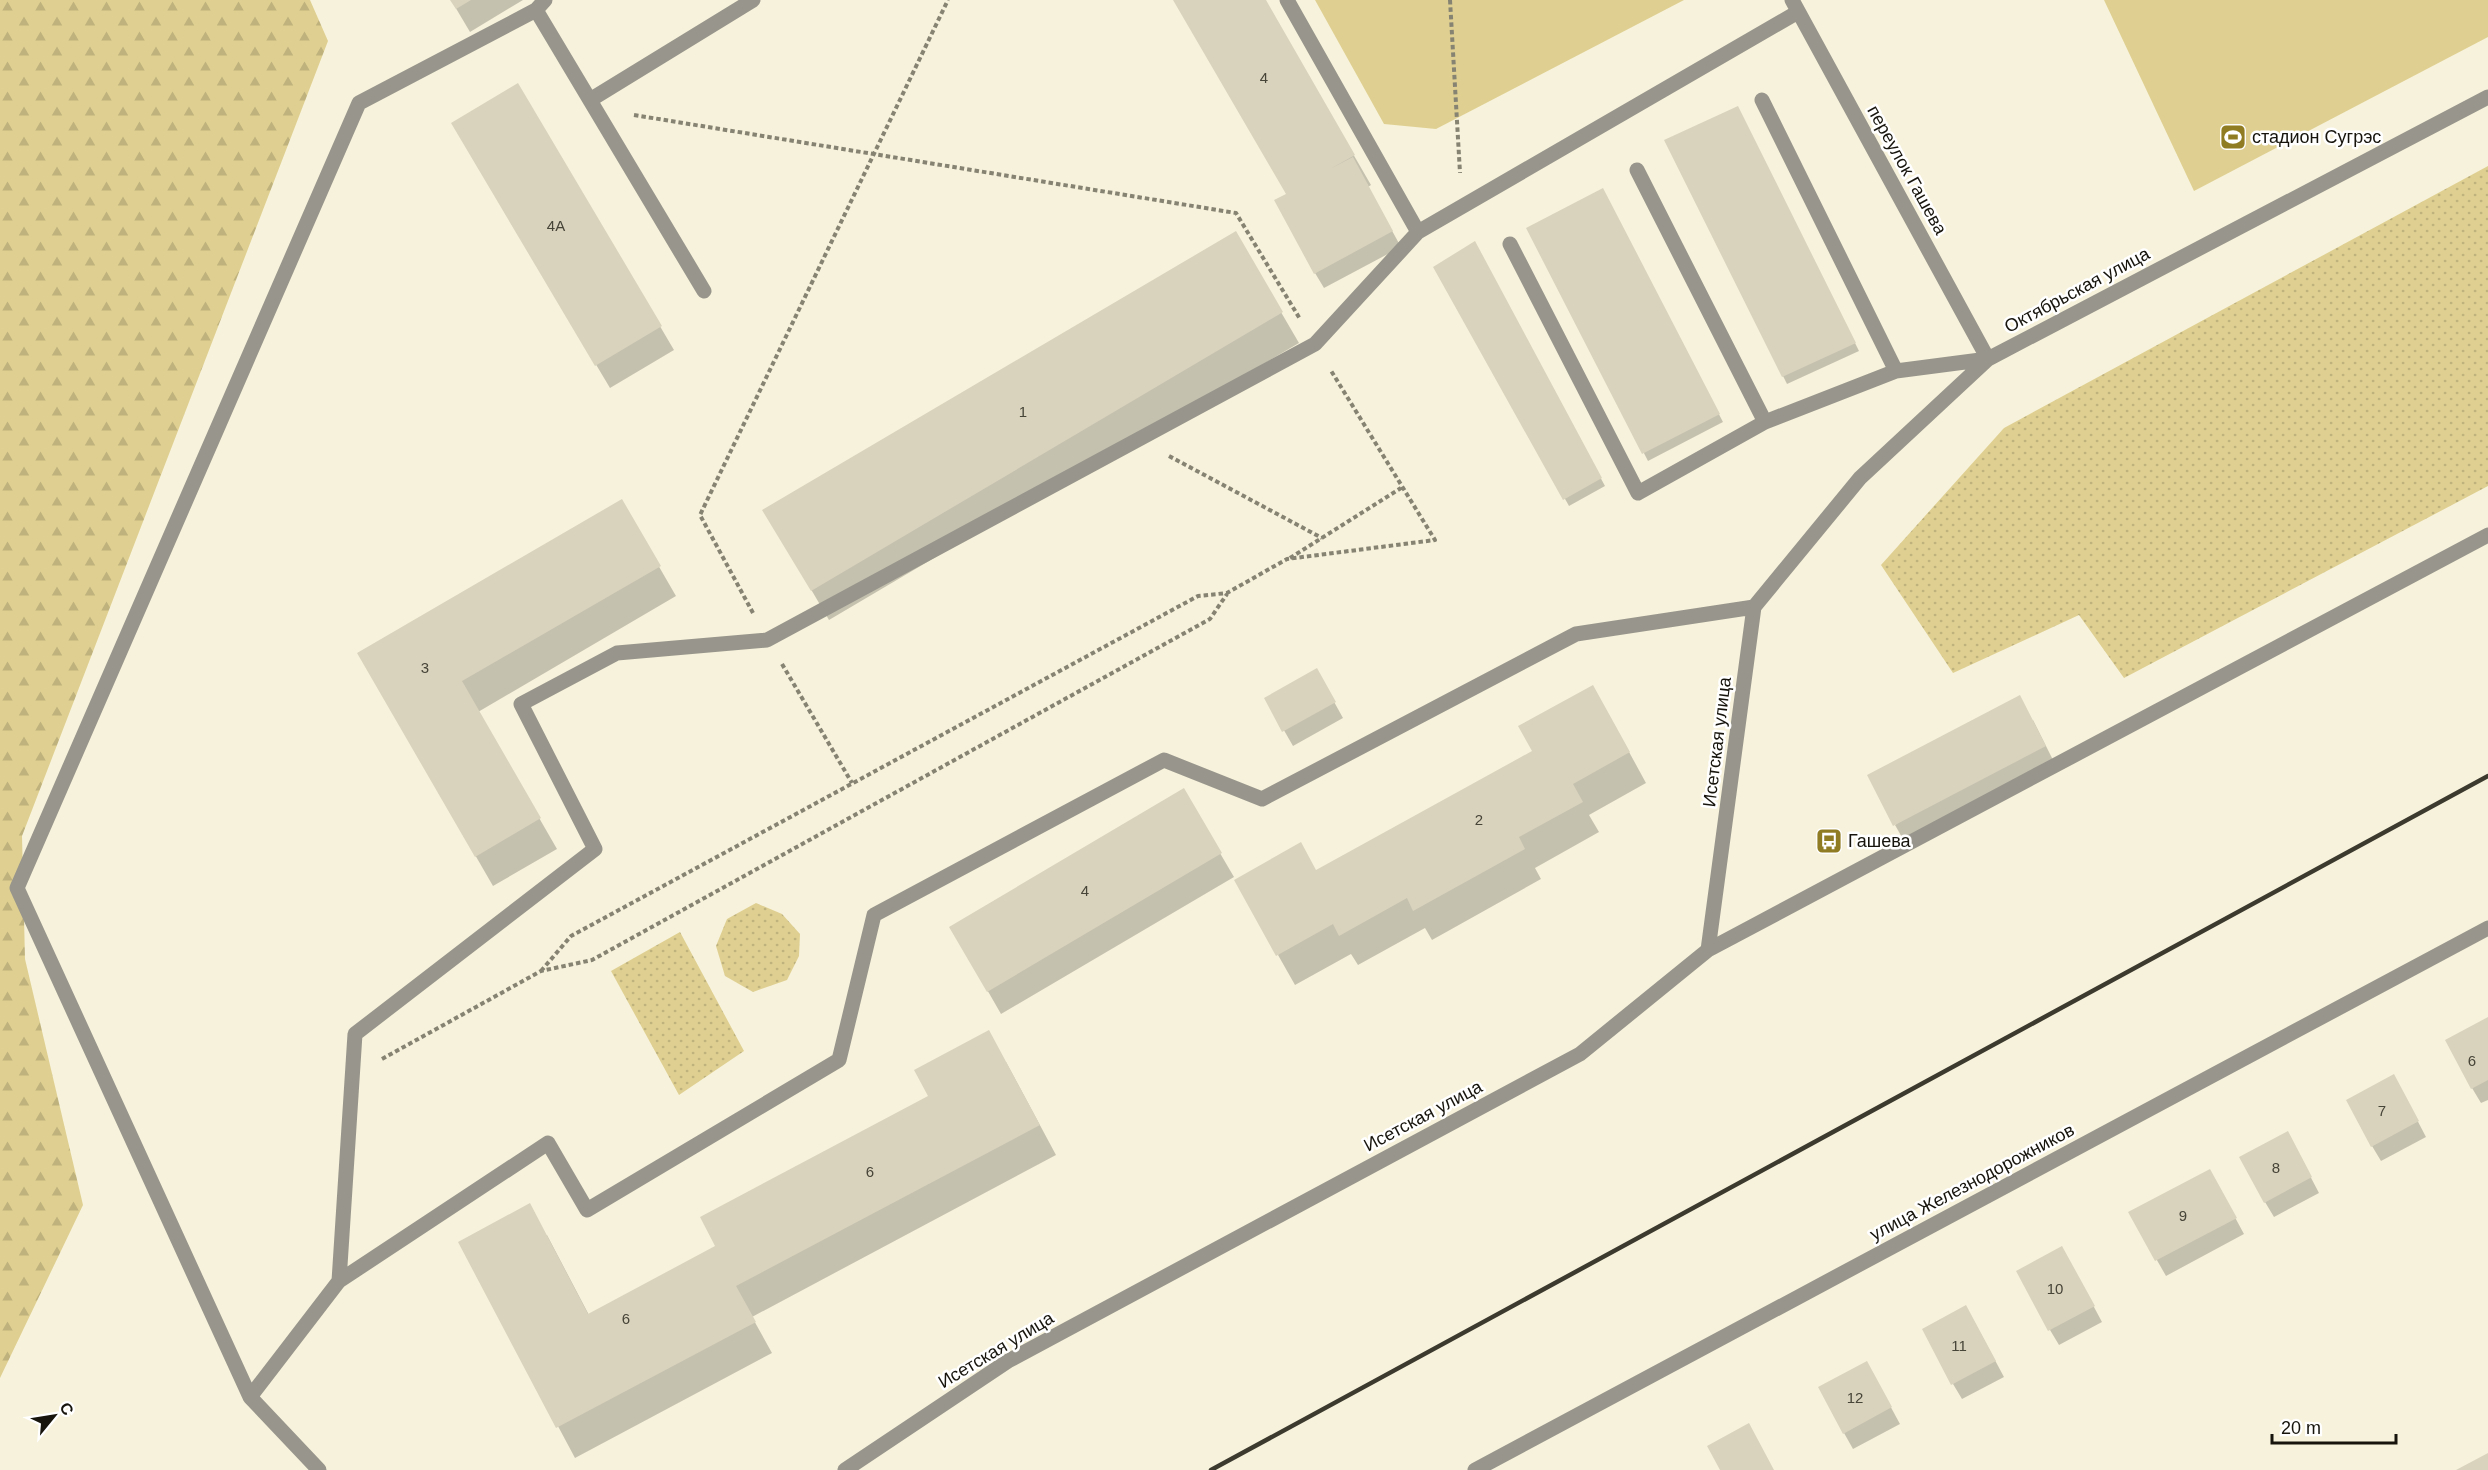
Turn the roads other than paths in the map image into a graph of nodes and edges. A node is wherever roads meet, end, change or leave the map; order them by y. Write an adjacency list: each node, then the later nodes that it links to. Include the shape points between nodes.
1 (753, 0): 7 (street)
2 (1287, 0): 9 (street)
3 (540, 5): 7 (street); 20 (street, via 359,103 16,888)
4 (1795, 6): 9 (street); 12 (street, переулок Гашева)
5 (2488, 97): 12 (street, Октябрьская улица)
6 (1762, 100): 13 (street)
7 (592, 104): 11 (street)
8 (1636, 170): 14 (street)
9 (1418, 232): 19 (street, via 1315,344 767,640 617,652 520,704 595,849 354,1034)
10 (1510, 244): 14 (street, via 1638,493)
11 (704, 291)
12 (1988, 359): 13 (street); 16 (street, Октябрьская улица, via 1860,478)
13 (1896, 371): 14 (street)
14 (1765, 422)
15 (2488, 535): 18 (street)
16 (1754, 608): 18 (street, Исетская улица); 19 (street, via 1576,634 1262,799 1164,760 874,915 839,1060 587,1210 548,1143)
17 (2488, 928): 23 (street, улица Железнодорожников)
18 (1708, 950): 22 (street, Исетская улица, via 1580,1054 1008,1361)
19 (339, 1281): 20 (street)
20 (250, 1397): 21 (street)
21 (319, 1470)
22 (845, 1470)
23 (1475, 1470)

